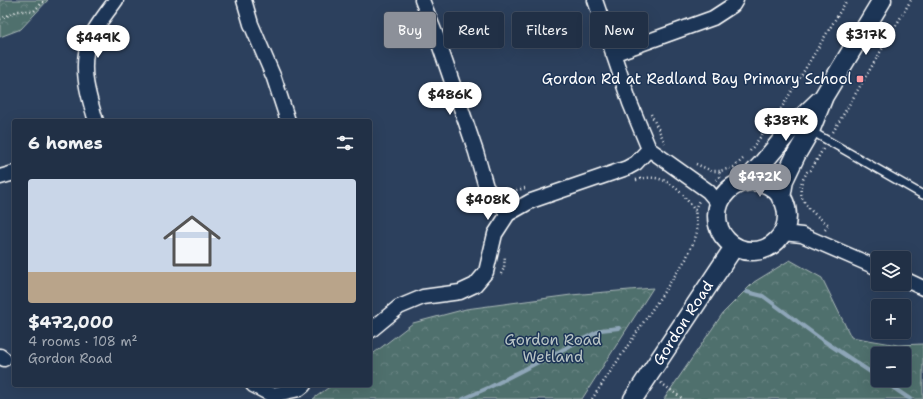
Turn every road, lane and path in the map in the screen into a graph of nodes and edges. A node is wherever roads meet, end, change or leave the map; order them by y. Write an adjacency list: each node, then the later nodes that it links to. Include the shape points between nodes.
1 (45, 0): 10 (path, via 34,11 18,11)
2 (116, 0): 14 (street, via 90,39 84,63 85,81)
3 (244, 0): 15 (street)
4 (422, 0): 34 (street, via 440,46 486,187)
5 (595, 0): 11 (street)
6 (736, 0): 11 (street, via 733,5 713,18)
7 (847, 0): 21 (path, via 779,112 747,156 734,167)
8 (882, 0): 12 (street)
9 (911, 0): 17 (path)
10 (0, 19)
11 (613, 54): 19 (street)
12 (824, 96): 16 (street); 26 (street, via 796,123)
13 (650, 113): 18 (path)
14 (95, 119)
15 (287, 119)
16 (810, 131): 17 (lane); 30 (street, via 784,180)
17 (828, 141): 29 (lane); 36 (path, via 811,170 807,172 801,186 802,197 807,206 829,225)
18 (667, 145)
19 (649, 149): 32 (street, via 708,191); 34 (street, via 636,163 627,168 531,201)
20 (692, 162): 21 (path, via 712,171)
21 (720, 171): 24 (path)
22 (12, 174): 23 (street)
23 (0, 177)
24 (718, 177)
25 (631, 182): 33 (path, via 651,177 663,180 675,186)
26 (745, 182): 30 (street, via 766,184); 32 (street, via 729,190)
27 (500, 185): 28 (path, via 513,190)
28 (529, 186)
29 (923, 195)
30 (781, 198): 35 (street, via 787,215)
31 (697, 204): 33 (path)
32 (720, 204): 37 (street, via 717,216 719,228)
33 (695, 211): 48 (path, via 697,234 686,259)
34 (508, 214): 43 (street, via 495,234 486,272 475,285 460,292 423,298 400,307)
35 (783, 233): 36 (street, via 802,235); 37 (street, via 774,244 762,250 747,251)
36 (813, 240): 39 (street)
37 (734, 246): 44 (street, Gordon Road)
38 (506, 249): 40 (path, via 504,268)
39 (871, 265)
40 (500, 275)
41 (911, 282): 42 (street)
42 (923, 288)
43 (372, 329)
44 (649, 374): 49 (street, Gordon Road); 50 (path)
45 (256, 387): 47 (street)
46 (302, 387): 47 (street)
47 (272, 397)
48 (592, 399)
49 (633, 399)
50 (683, 399)

